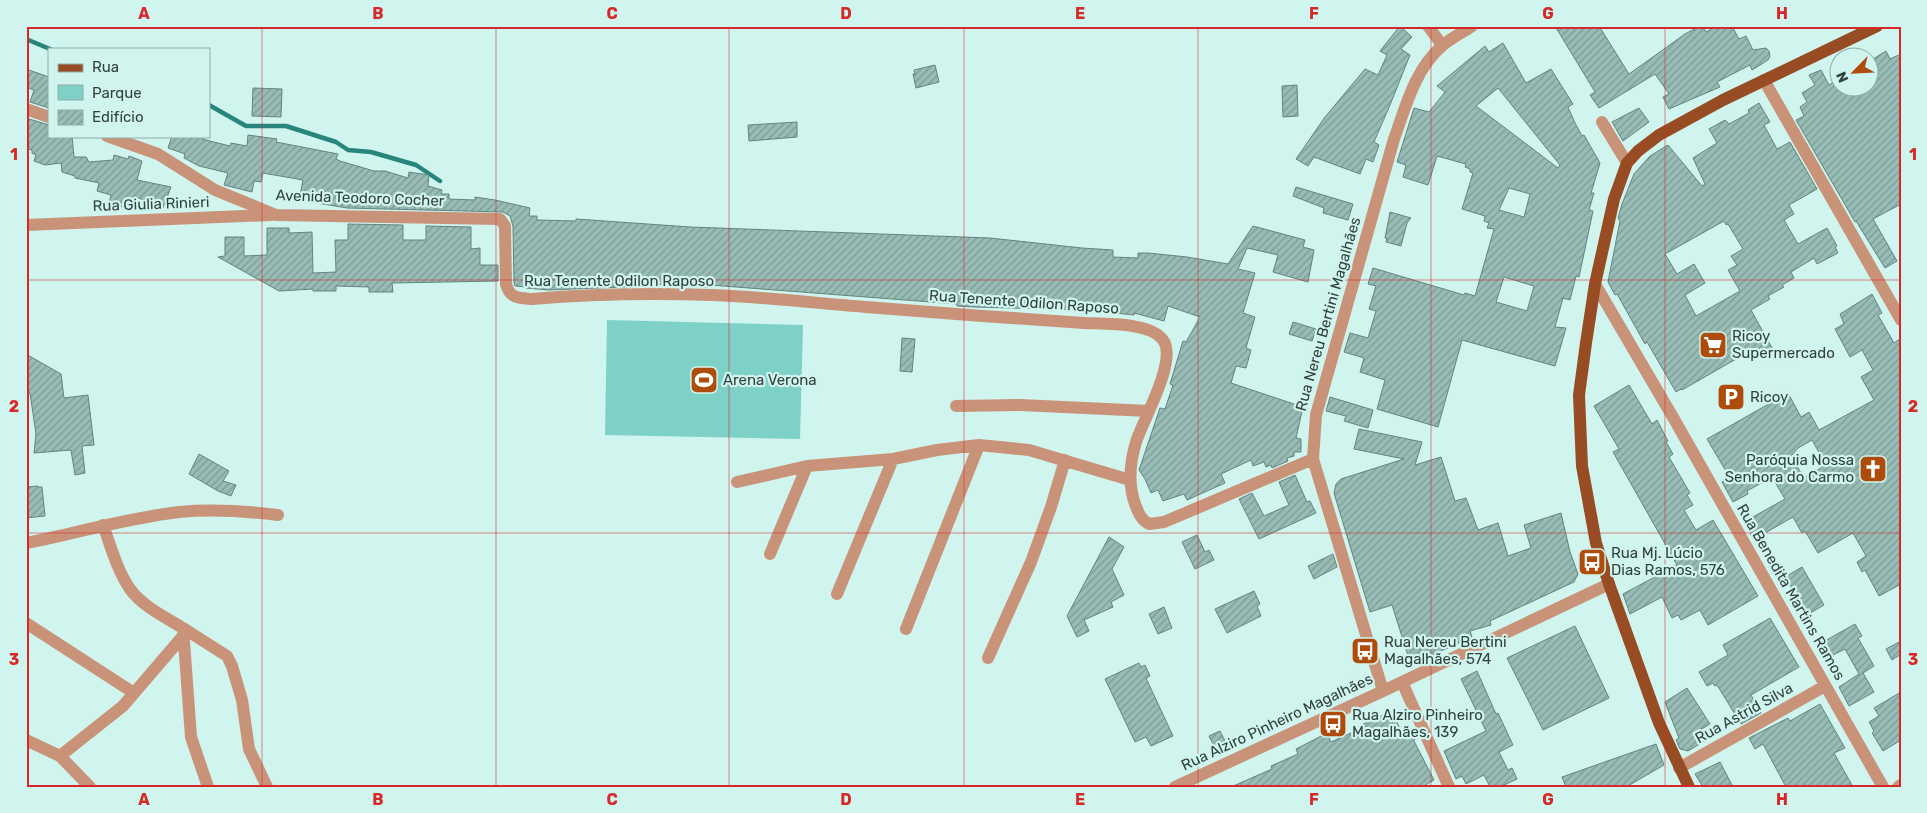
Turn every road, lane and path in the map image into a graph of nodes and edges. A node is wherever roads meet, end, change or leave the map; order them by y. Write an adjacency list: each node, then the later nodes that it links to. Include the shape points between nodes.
1 (1428, 26): 4 (street)
2 (1472, 26): 4 (street, Rua Nereu Bertini Magalhães)
3 (1877, 26): 5 (main road)
4 (1442, 45): 21 (street, Rua Nereu Bertini Magalhães, via 1421,72 1394,139 1316,415)
5 (1764, 80): 10 (main road, via 1659,134); 17 (street)
6 (26, 109): 7 (street)
7 (48, 116)
8 (1602, 122): 10 (street)
9 (113, 138): 11 (street, Avenida Teodoro Cocher, via 158,154)
10 (1626, 163): 15 (main road, via 1619,179)
11 (232, 197): 12 (street, Avenida Teodoro Cocher); 13 (street)
12 (276, 215): 13 (street, Rua Giulia Rinieri); 16 (street, Avenida Teodoro Cocher, via 500,219 505,226)
13 (230, 218): 14 (street, Rua Giulia Rinieri)
14 (26, 225)
15 (1595, 284): 31 (main road, via 1579,395 1580,434 1586,495); 38 (street, Rua Benedita Martins Ramos)
16 (508, 292): 19 (street, Rua Tenente Odilon Raposo, via 515,298 532,299 676,295 742,297 1144,328 1159,335 1167,353)
17 (1901, 320)
18 (956, 406): 19 (street)
19 (1149, 411): 25 (street, Rua Tenente Odilon Raposo, via 1136,444)
20 (979, 445): 22 (street); 23 (street, via 1029,450); 34 (street)
21 (1314, 459): 25 (street, Rua Tenente Odilon Raposo, via 1156,524 1149,524 1140,517); 39 (street, Rua Nereu Bertini Magalhães)
22 (892, 460): 24 (street); 32 (street)
23 (1065, 460): 25 (street); 36 (street, via 1031,562)
24 (806, 466): 26 (street); 30 (street)
25 (1130, 480)
26 (737, 482)
27 (278, 515): 28 (street, via 231,511 180,512)
28 (103, 525): 29 (street); 35 (street, via 117,565 131,590)
29 (26, 543)
30 (770, 554)
31 (1609, 584): 37 (street, Rua Alziro Pinheiro Magalhães); 43 (main road, via 1659,723)
32 (837, 594)
33 (26, 623): 40 (street)
34 (906, 629)
35 (183, 632): 40 (street); 44 (street, via 191,737); 46 (street, via 227,656 242,700 250,748)
36 (988, 658)
37 (1402, 682): 39 (street, Rua Alziro Pinheiro Magalhães); 48 (street)
38 (1825, 686): 43 (street, Rua Astrid Silva); 50 (street, Rua Benedita Martins Ramos)
39 (1383, 692): 47 (street, Rua Alziro Pinheiro Magalhães)
40 (134, 693): 42 (street, via 117,711)
41 (26, 740): 42 (street)
42 (60, 756): 45 (street)
43 (1679, 768): 49 (main road)
44 (205, 786)
45 (90, 787)
46 (267, 787)
47 (1175, 787)
48 (1449, 787)
49 (1689, 787)
50 (1883, 787)

